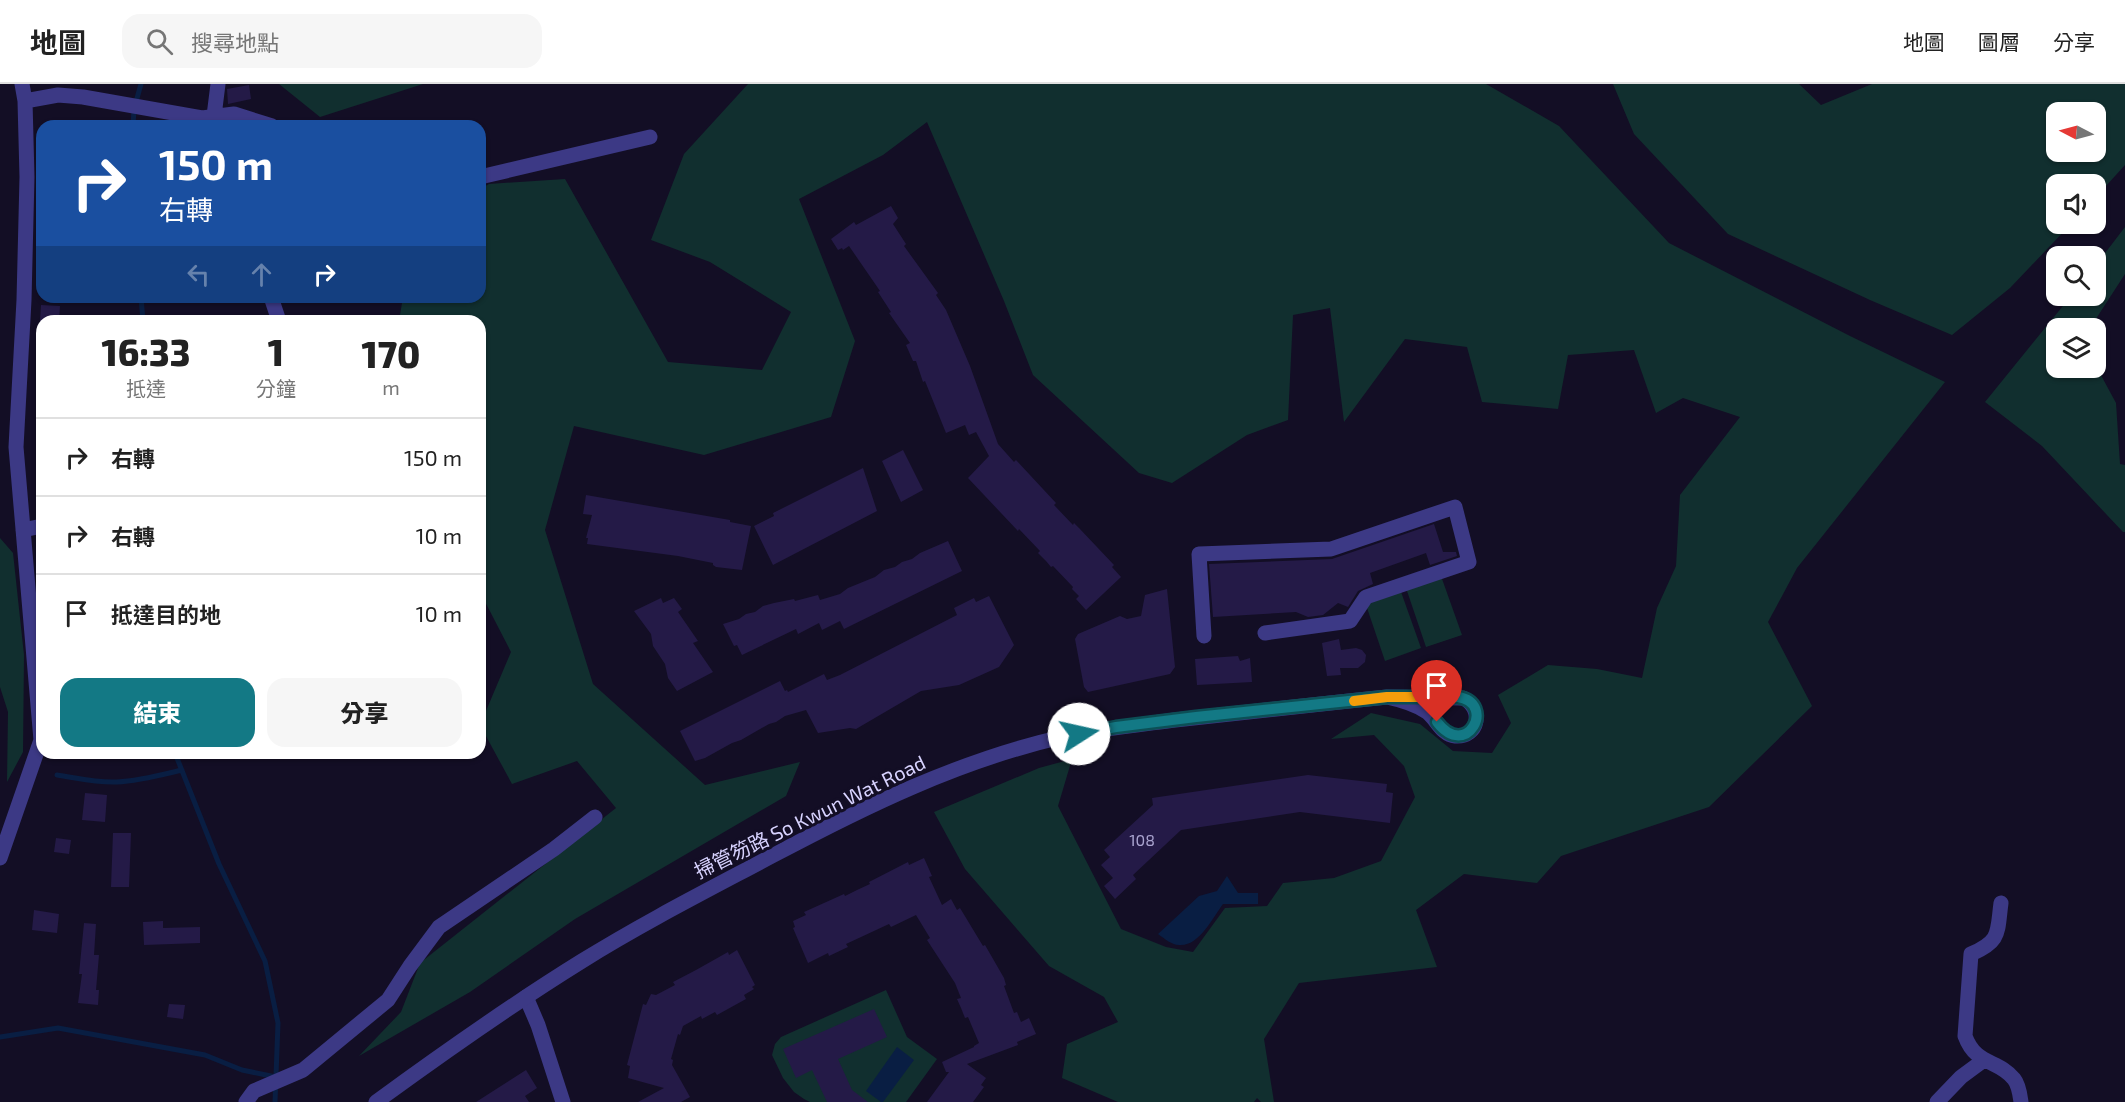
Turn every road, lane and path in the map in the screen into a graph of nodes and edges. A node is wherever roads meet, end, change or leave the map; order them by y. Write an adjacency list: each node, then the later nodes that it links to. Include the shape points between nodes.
1 (22, 84): 3 (street)
2 (218, 84): 4 (street)
3 (25, 101): 4 (street, via 58,95 202,118); 9 (street, via 27,177 16,447)
4 (214, 116): 5 (street, via 234,114)
5 (253, 120)
6 (650, 137): 7 (street)
7 (486, 176)
8 (36, 527): 9 (street)
9 (22, 530): 12 (street)
10 (1265, 633): 11 (street, via 1350,621 1366,597 1469,562 1455,507 1331,549 1199,554)
11 (1204, 636)
12 (36, 694)
13 (1387, 697): 13 (street, 掃管笏路 So Kwun Wat Road, via 1463,698 1475,709 1476,720 1467,733 1451,735 1419,708); 18 (street, 掃管笏路 So Kwun Wat Road, via 1116,727 1061,737 969,765 800,841 666,912)
14 (36, 753): 16 (street)
15 (595, 817): 20 (street, via 439,927 388,999 303,1070 254,1091)
16 (0, 858)
17 (2001, 903): 19 (street, via 1996,937 1988,947 1971,954 1965,1036 1970,1049)
18 (526, 997): 21 (street, 掃管笏路 So Kwun Wat Road); 22 (street)
19 (1984, 1060): 23 (street); 24 (street, via 2016,1081)
20 (246, 1102)
21 (376, 1102)
22 (563, 1102)
23 (1937, 1102)
24 (2021, 1102)

